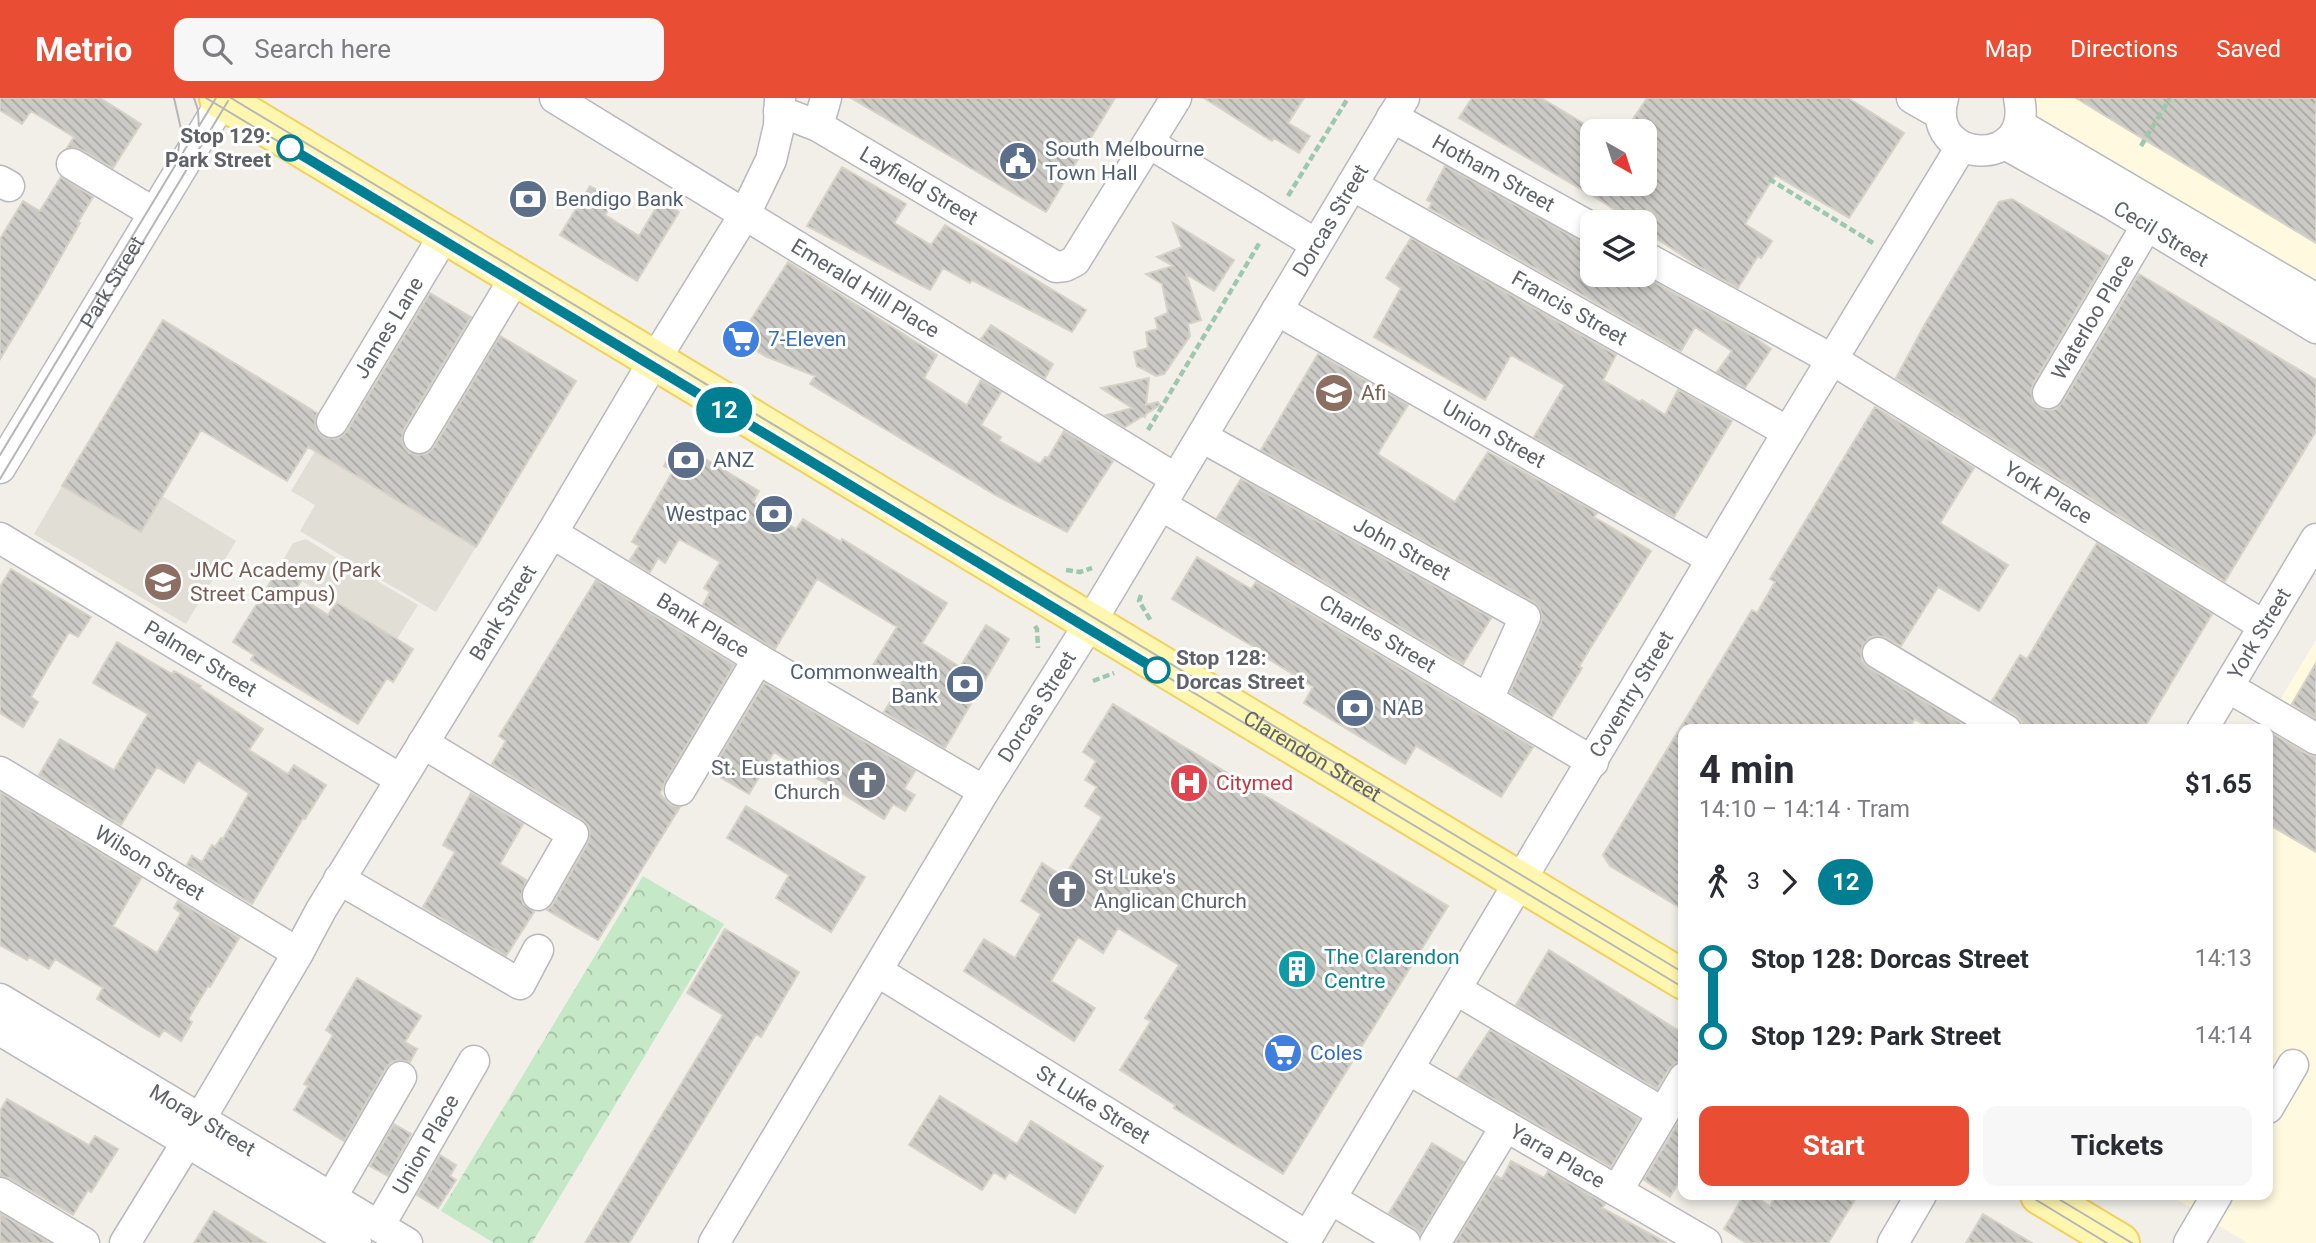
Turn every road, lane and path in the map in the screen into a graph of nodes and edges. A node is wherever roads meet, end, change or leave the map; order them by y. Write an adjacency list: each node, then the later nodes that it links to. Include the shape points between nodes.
1 (556, 98): 19 (street, Emerald Hill Place)
2 (1176, 98): 12 (street)
3 (1348, 98): 21 (path)
4 (1912, 98): 8 (street)
5 (2171, 98): 13 (path)
6 (222, 99): 18 (street, Park Street); 23 (main road, Clarendon Street)
7 (779, 105): 10 (street, Layfield Street); 19 (street, Bank Street, via 771,160)
8 (1942, 106): 14 (street, via 1947,134)
9 (1398, 108): 17 (street, Dorcas Street); 22 (street, Hotham Street)
10 (822, 112): 12 (street, Layfield Street, via 1056,267 1075,261)
11 (2015, 122): 14 (street, via 1993,150); 20 (street, Cecil Street)
12 (1149, 144): 21 (street)
13 (2141, 146)
14 (1961, 147): 25 (street, Coventry Street)
15 (72, 164): 18 (street)
16 (1769, 179): 25 (path)
17 (1352, 185): 24 (street, Dorcas Street); 35 (street, Francis Street)
18 (154, 213): 39 (street, Park Street)
19 (745, 214): 31 (street, Bank Street); 38 (street, Emerald Hill Place)
20 (2152, 216): 28 (street, Cecil Street); 30 (street, Cecil Street); 33 (street, Waterloo Place)
21 (1274, 219): 24 (street); 38 (path)
22 (1580, 221)
23 (445, 234): 27 (main road, Clarendon Street); 34 (street, James Lane)
24 (1317, 244): 29 (street, Dorcas Street)
25 (1895, 257): 32 (street, Coventry Street)
26 (1657, 264): 32 (street)
27 (516, 276): 31 (main road, Clarendon Street); 37 (street)
28 (2316, 299)
29 (1277, 310): 36 (street, Dorcas Street); 45 (street, Union Street)
30 (2316, 328)
31 (654, 360): 42 (street, Bank Street); 50 (main road, Clarendon Street)
32 (1833, 360): 35 (street, Coventry Street); 52 (street, York Place)
33 (2048, 393)
34 (332, 422)
35 (1788, 432): 45 (street, Coventry Street)
36 (1202, 437): 40 (street, Dorcas Street); 59 (street, John Street, via 1525,617)
37 (419, 438)
38 (1134, 453): 40 (street, Emerald Hill Place)
39 (0, 468)
40 (1177, 479): 41 (street, Dorcas Street)
41 (1161, 505): 50 (street, Dorcas Street); 59 (street, Charles Street)
42 (552, 533): 55 (street, Bank Place); 63 (street, Bank Street)
43 (0, 538): 66 (street, Palmer Street)
44 (2316, 539): 52 (street, York Street)
45 (1712, 559): 64 (street, Coventry Street)
46 (1099, 565): 47 (path, via 1080,572)
47 (1059, 569)
48 (1143, 587): 51 (path, via 1139,601)
49 (1033, 623): 53 (path)
50 (1090, 623): 68 (street, Dorcas Street); 70 (main road, Clarendon Street)
51 (1152, 624)
52 (2264, 626): 58 (street, York Street)
53 (1038, 648)
54 (1878, 653): 60 (street)
55 (758, 659): 67 (street, Bank Place); 68 (street)
56 (1122, 671): 57 (path)
57 (1093, 681)
58 (2228, 687): 61 (street, York Street); 62 (street)
59 (1488, 699): 64 (street, Charles Street)
60 (1996, 724)
61 (2206, 724)
62 (2316, 739)
63 (423, 743): 66 (street, Bank Street); 71 (street, via 573,834)
64 (1593, 762): 70 (street, Coventry Street)
65 (0, 772): 73 (street, Wilson Street)
66 (400, 779): 69 (street, Bank Street)
67 (680, 790)
68 (984, 791): 74 (street, Dorcas Street)
69 (339, 879): 72 (street, via 520,984); 73 (street, Bank Street)
70 (1521, 882): 75 (main road, Clarendon Street); 76 (street, Coventry Street)
71 (538, 895)
72 (538, 950)
73 (298, 953): 87 (street, Bank Street)
74 (877, 971): 96 (street, St Luke Street); 100 (street, Dorcas Street)
75 (1678, 976)
76 (1457, 989): 81 (street, Coventry Street); 85 (street)
77 (0, 999): 87 (street, Moray Street)
78 (0, 1030): 87 (street, Moray Street)
79 (474, 1060): 95 (street, Union Place)
80 (2293, 1065): 84 (street)
81 (1408, 1069): 86 (street, Yarra Place); 91 (street, Coventry Street)
82 (401, 1077): 90 (street)
83 (1678, 1088): 85 (street)
84 (2273, 1099)
85 (1663, 1113): 88 (street)
86 (1506, 1126): 88 (street, Yarra Place); 102 (street)
87 (194, 1130): 90 (street, Moray Street); 95 (street, Moray Street); 98 (street, Bank Street)
88 (1617, 1191): 103 (street, Yarra Place)
89 (0, 1193): 97 (street)
90 (331, 1198): 95 (street, Moray Street)
91 (1331, 1199): 96 (street, Coventry Street); 101 (street)
92 (1919, 1200): 104 (street)
93 (2048, 1200): 105 (main road)
94 (2214, 1200): 106 (street)
95 (367, 1235): 99 (street, Moray Street)
96 (1306, 1240)
97 (84, 1243)
98 (125, 1243)
99 (407, 1243)
100 (714, 1243)
101 (1405, 1243)
102 (1435, 1243)
103 (1706, 1243)
104 (1893, 1243)
105 (2120, 1243)
106 (2189, 1243)

